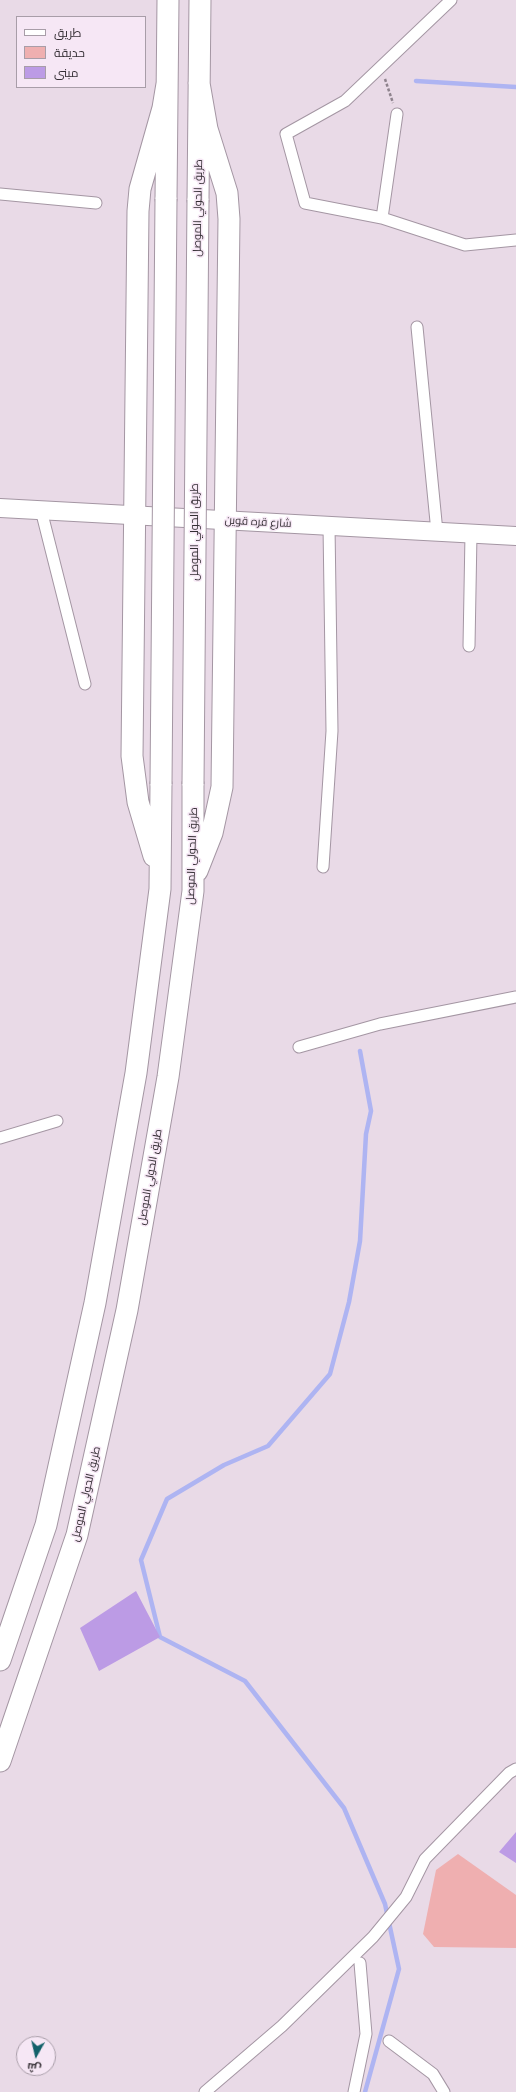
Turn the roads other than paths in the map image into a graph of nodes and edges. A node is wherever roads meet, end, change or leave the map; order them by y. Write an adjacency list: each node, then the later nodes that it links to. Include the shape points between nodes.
1 (168, 0): 5 (highway)
2 (200, 0): 4 (highway, طريق الحولي الموصل)
3 (451, 0): 9 (street, via 345,102 286,134 305,203)
4 (199, 83): 15 (highway, via 207,129 227,192 229,219); 24 (highway, طريق الحولي الموصل, bridge)
5 (167, 84): 14 (highway, via 140,188 138,211); 23 (highway, bridge)
6 (397, 114): 9 (street)
7 (0, 194): 8 (street)
8 (96, 203)
9 (382, 218): 10 (street, via 465,245)
10 (516, 240)
11 (417, 327): 17 (street)
12 (0, 508): 13 (main road, شارع قره قوين)
13 (41, 510): 14 (main road, شارع قره قوين); 21 (street)
14 (134, 515): 15 (main road, شارع قره قوين); 23 (highway, via 132,756 138,802 157,867)
15 (225, 520): 16 (main road, شارع قره قوين); 24 (highway, via 222,787 214,826 196,875)
16 (329, 526): 17 (main road, شارع قره قوين); 22 (street, via 332,731)
17 (437, 532): 18 (main road, شارع قره قوين)
18 (471, 534): 19 (main road, شارع قره قوين); 20 (street)
19 (516, 536)
20 (469, 646)
21 (85, 684)
22 (323, 867)
23 (160, 890): 29 (highway, via 136,1073 95,1303 46,1525)
24 (193, 891): 30 (highway, طريق الحولي الموصل, via 168,1077 130,1294 78,1536)
25 (516, 997): 26 (street, via 380,1024)
26 (299, 1048)
27 (57, 1121): 28 (street)
28 (0, 1138)
29 (0, 1660)
30 (0, 1761)
31 (516, 1769): 34 (street, via 509,1773 425,1859 406,1897 373,1938 282,2026)
32 (360, 1963): 35 (street, via 366,2034)
33 (389, 2041): 36 (street, via 433,2074)
34 (206, 2092)
35 (354, 2092)
36 (444, 2092)

